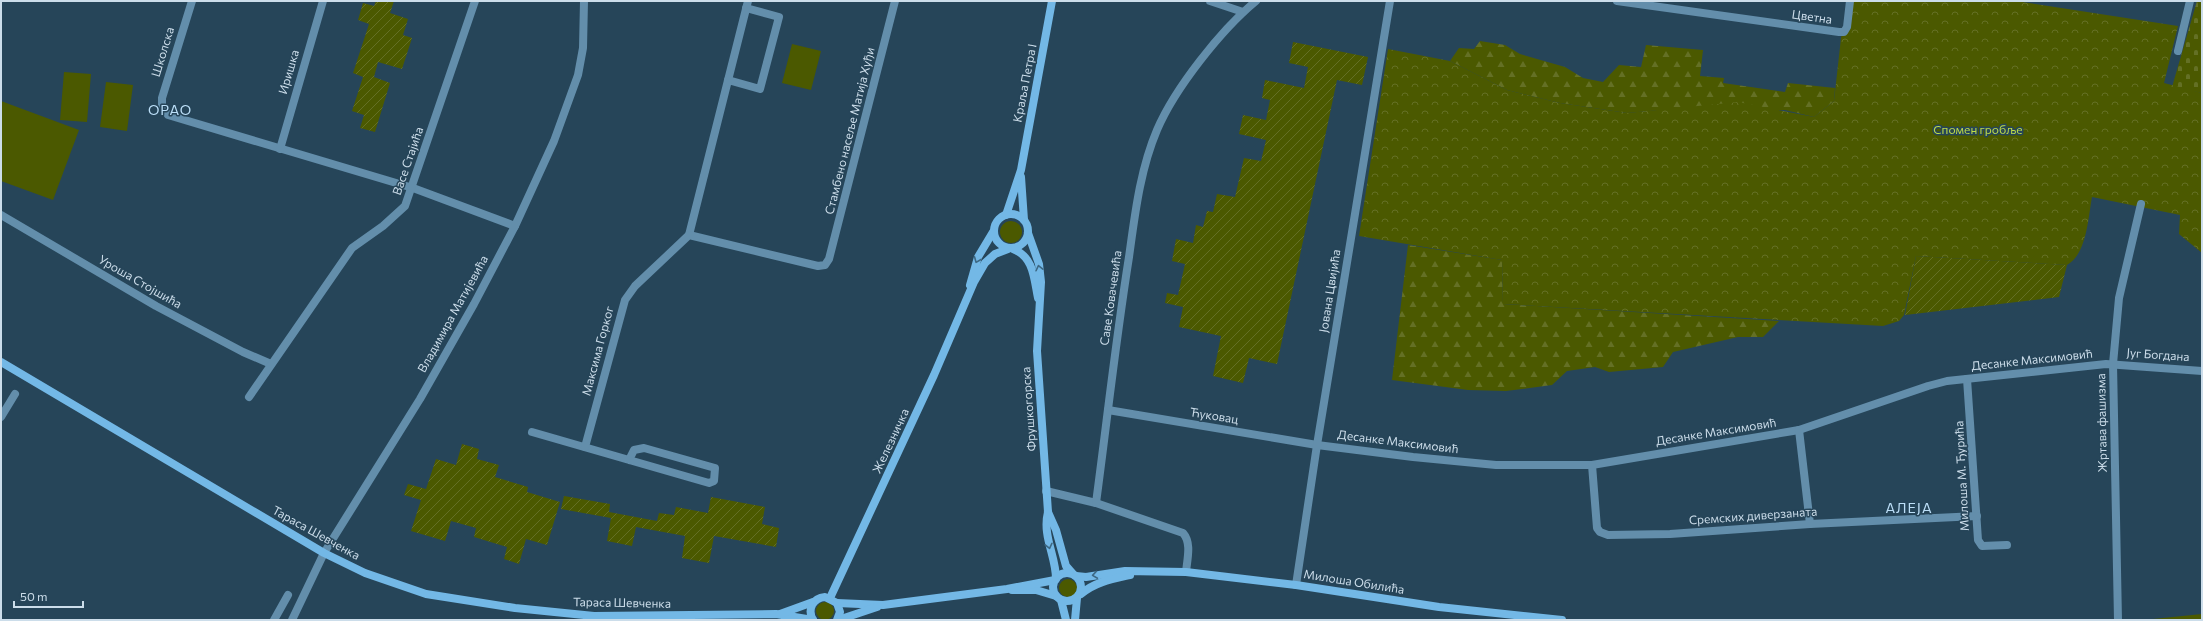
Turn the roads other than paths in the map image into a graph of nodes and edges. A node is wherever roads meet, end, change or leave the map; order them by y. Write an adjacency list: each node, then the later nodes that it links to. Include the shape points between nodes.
1 (192, 1): 19 (street, Школска, via 162,98 163,110 172,117)
2 (322, 1): 19 (street, Иришка)
3 (475, 1): 21 (street, Васе Стајића)
4 (584, 1): 26 (street, Владимира Матијевића, via 583,48 578,74 554,141)
5 (895, 1): 29 (street, Стамбено насеље Матија Хуђи, via 830,259 826,265 818,266)
6 (1052, 1): 20 (street, Краља Петра I)
7 (1210, 1): 14 (street)
8 (1256, 1): 14 (street, Саве Ковачевића)
9 (1390, 1): 44 (street, Јована Цвијића)
10 (1617, 1): 11 (street, Цветна, via 1839,32 1844,32 1847,27)
11 (1850, 1)
12 (2190, 1): 15 (street)
13 (747, 5): 18 (street); 18 (street, via 779,17 760,89)
14 (1243, 12): 40 (street, Саве Ковачевића, via 1176,95 1158,129 1145,164 1117,330)
15 (2181, 38): 16 (street); 17 (street)
16 (2171, 43)
17 (2178, 51)
18 (728, 80): 29 (street)
19 (280, 149): 21 (street)
20 (1021, 170): 23 (street, Краља Петра I); 25 (street, Краља Петра I)
21 (413, 188): 26 (street); 34 (street, Васе Стајића, via 405,206 398,214 352,248)
22 (2141, 204): 35 (street, Жртава фашизма, via 2119,298)
23 (1006, 214): 25 (street, via 1016,215); 27 (street, via 995,223)
24 (1, 215): 34 (street, Уроша Стојшића, via 156,306)
25 (1024, 220): 28 (street)
26 (515, 226): 54 (street, Владимира Матијевића, via 420,399)
27 (993, 232): 30 (street, via 1000,245); 31 (street, Железничка, one-way to 31, via 978,257 972,273)
28 (1028, 233): 30 (street, via 1025,242); 32 (street, Фрушкогорска, one-way to 28, via 1041,273)
29 (689, 235): 45 (street, Максима Горког, via 625,300)
30 (1011, 249): 31 (street, Железничка, via 995,254 985,263); 32 (street, Фрушкогорска, via 1025,256 1030,265)
31 (970, 292): 63 (street, Железничка)
32 (1039, 305): 48 (street, Фрушкогорска, via 1037,351)
33 (1, 362): 54 (street, Тараса Шевченка)
34 (271, 364): 39 (street, Васе Стајића)
35 (2113, 364): 36 (street, Југ Богдана); 37 (street, Десанке Максимовић); 76 (street, Жртава фашизма)
36 (2202, 371)
37 (1967, 379): 42 (street, Десанке Максимовић, via 1928,386); 51 (street, Милоша М. Ђурића)
38 (15, 394): 41 (street)
39 (249, 397)
40 (1108, 410): 44 (street, Ћуковац); 49 (street, Саве Ковачевића)
41 (1, 417)
42 (1799, 430): 47 (street, Десанке Максимовић); 52 (street)
43 (532, 432): 45 (street)
44 (1317, 445): 47 (street, Десанке Максимовић, via 1496,465); 59 (street, Јована Цвијића)
45 (585, 447): 46 (street)
46 (629, 460): 46 (street, via 709,483 714,481 716,475 715,468 644,448 634,450)
47 (1592, 465): 52 (street, Сремских диверзаната, via 1596,523 1603,534 1670,534)
48 (1046, 490): 49 (street); 50 (street, Фрушкогорска)
49 (1096, 503): 56 (street, via 1183,533 1188,546)
50 (1048, 512): 57 (street, Фрушкогорска, via 1066,566); 58 (street, Фрушкогорска, one-way to 58, via 1048,544 1056,570)
51 (1977, 516): 52 (street, Сремских диверзаната); 53 (street, Милоша М. Ђурића, via 1978,540 1982,546)
52 (1810, 524)
53 (2007, 545)
54 (324, 553): 68 (street, Тараса Шевченка, via 365,573 426,594 515,608 594,616); 70 (street, Владимира Матијевића)
55 (1142, 572): 56 (street, Милоша Обилића); 57 (street, Милоша Обилића, one-way to 57, via 1125,571 1086,577); 62 (street, Милоша Обилића, via 1101,582 1089,587)
56 (1186, 572): 59 (street, Милоша Обилића)
57 (1074, 575): 58 (street, via 1065,573); 62 (street, via 1081,582)
58 (1056, 579): 60 (street); 64 (street, via 1053,588)
59 (1296, 585): 75 (street, Милоша Обилића, via 1439,607)
60 (1007, 589): 64 (street, via 1036,590); 67 (street)
61 (288, 595): 69 (street)
62 (1079, 596): 64 (street, via 1069,602); 74 (street)
63 (830, 598): 65 (street, Тараса Шевченка, via 821,597); 66 (street)
64 (1058, 598): 73 (street)
65 (813, 602): 68 (street, Тараса Шевченка); 71 (street, via 810,611)
66 (837, 603): 67 (street); 72 (street, via 840,612)
67 (883, 606): 72 (street)
68 (776, 614): 71 (street, Тараса Шевченка)
69 (274, 620)
70 (292, 620)
71 (813, 620)
72 (837, 620)
73 (1066, 620)
74 (1075, 620)
75 (1562, 620)
76 (2118, 620)

